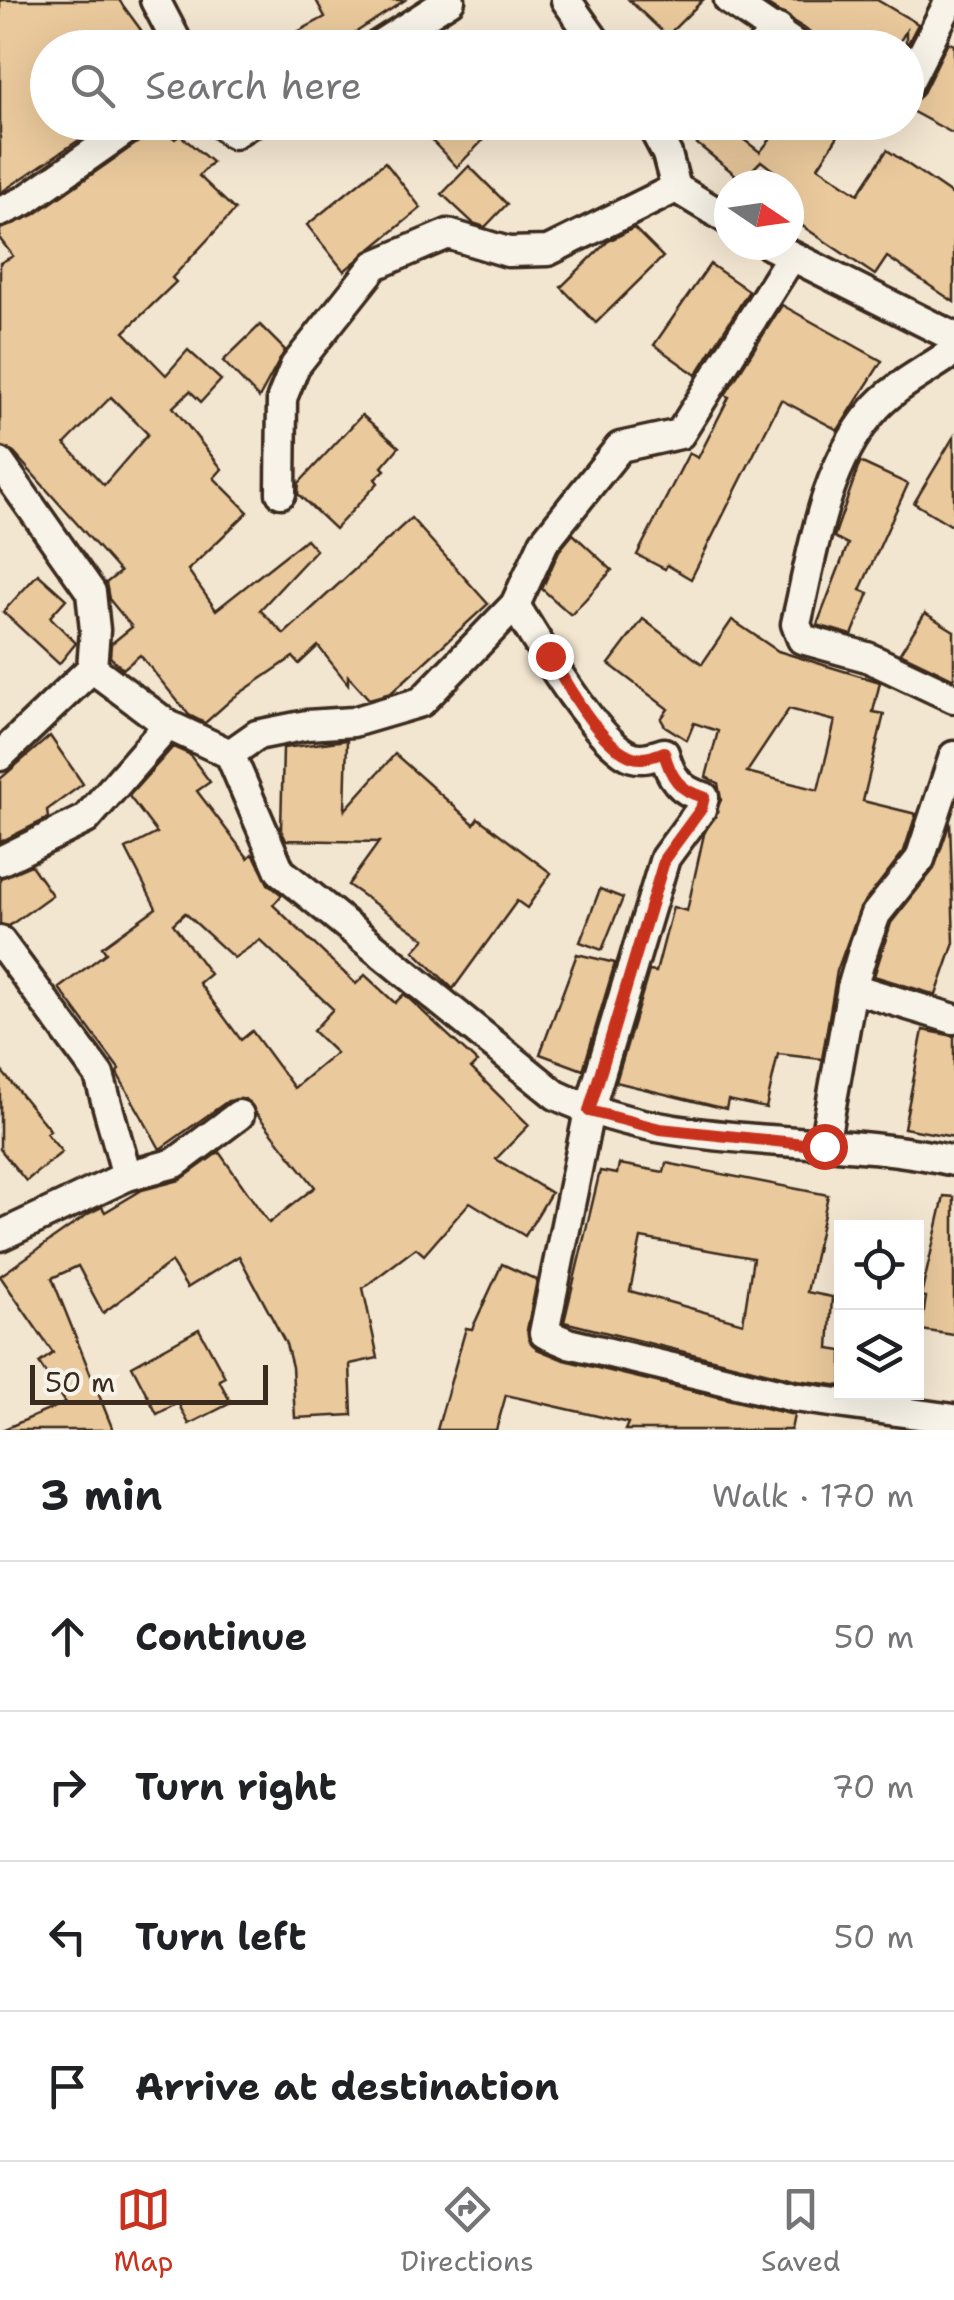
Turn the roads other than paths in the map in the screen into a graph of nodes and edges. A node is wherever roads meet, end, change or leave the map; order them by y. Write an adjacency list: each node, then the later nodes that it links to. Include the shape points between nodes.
1 (155, 0): 6 (street)
2 (450, 0): 7 (street)
3 (566, 0): 8 (street)
4 (730, 0): 9 (street)
5 (950, 0): 10 (street)
6 (171, 30)
7 (402, 30)
8 (587, 30)
9 (761, 30)
10 (924, 51)
11 (112, 140): 17 (street)
12 (660, 140): 14 (street)
13 (671, 140): 14 (street)
14 (667, 154): 15 (street)
15 (676, 188): 16 (street); 23 (street, via 548,251 508,252 448,234 375,266 296,366 282,398)
16 (714, 211)
17 (0, 212)
18 (775, 260): 24 (street, via 680,434 620,446 544,542)
19 (798, 260): 20 (street)
20 (954, 337)
21 (954, 351): 26 (street, via 872,410 852,443 825,498 796,624 802,639 868,657)
22 (0, 464): 25 (street, via 91,592)
23 (281, 492)
24 (514, 605): 28 (street, via 421,702 353,722 257,736); 35 (street, via 582,710 629,756 664,752 668,770 687,793 704,797 665,858)
25 (92, 668): 27 (street); 29 (street)
26 (954, 698)
27 (168, 725): 28 (street); 31 (street, via 86,819)
28 (230, 754): 35 (street, via 280,871 556,1095)
29 (0, 756)
30 (954, 756): 33 (street, via 920,859 876,914)
31 (0, 861)
32 (0, 942): 39 (street, via 99,1074)
33 (852, 988): 34 (street); 37 (street)
34 (954, 1019)
35 (589, 1111): 37 (street, via 660,1129); 41 (street, via 544,1334 794,1396)
36 (239, 1115): 39 (street, via 175,1163)
37 (824, 1146): 38 (street)
38 (954, 1162)
39 (127, 1176): 40 (street)
40 (0, 1236)
41 (954, 1419)

